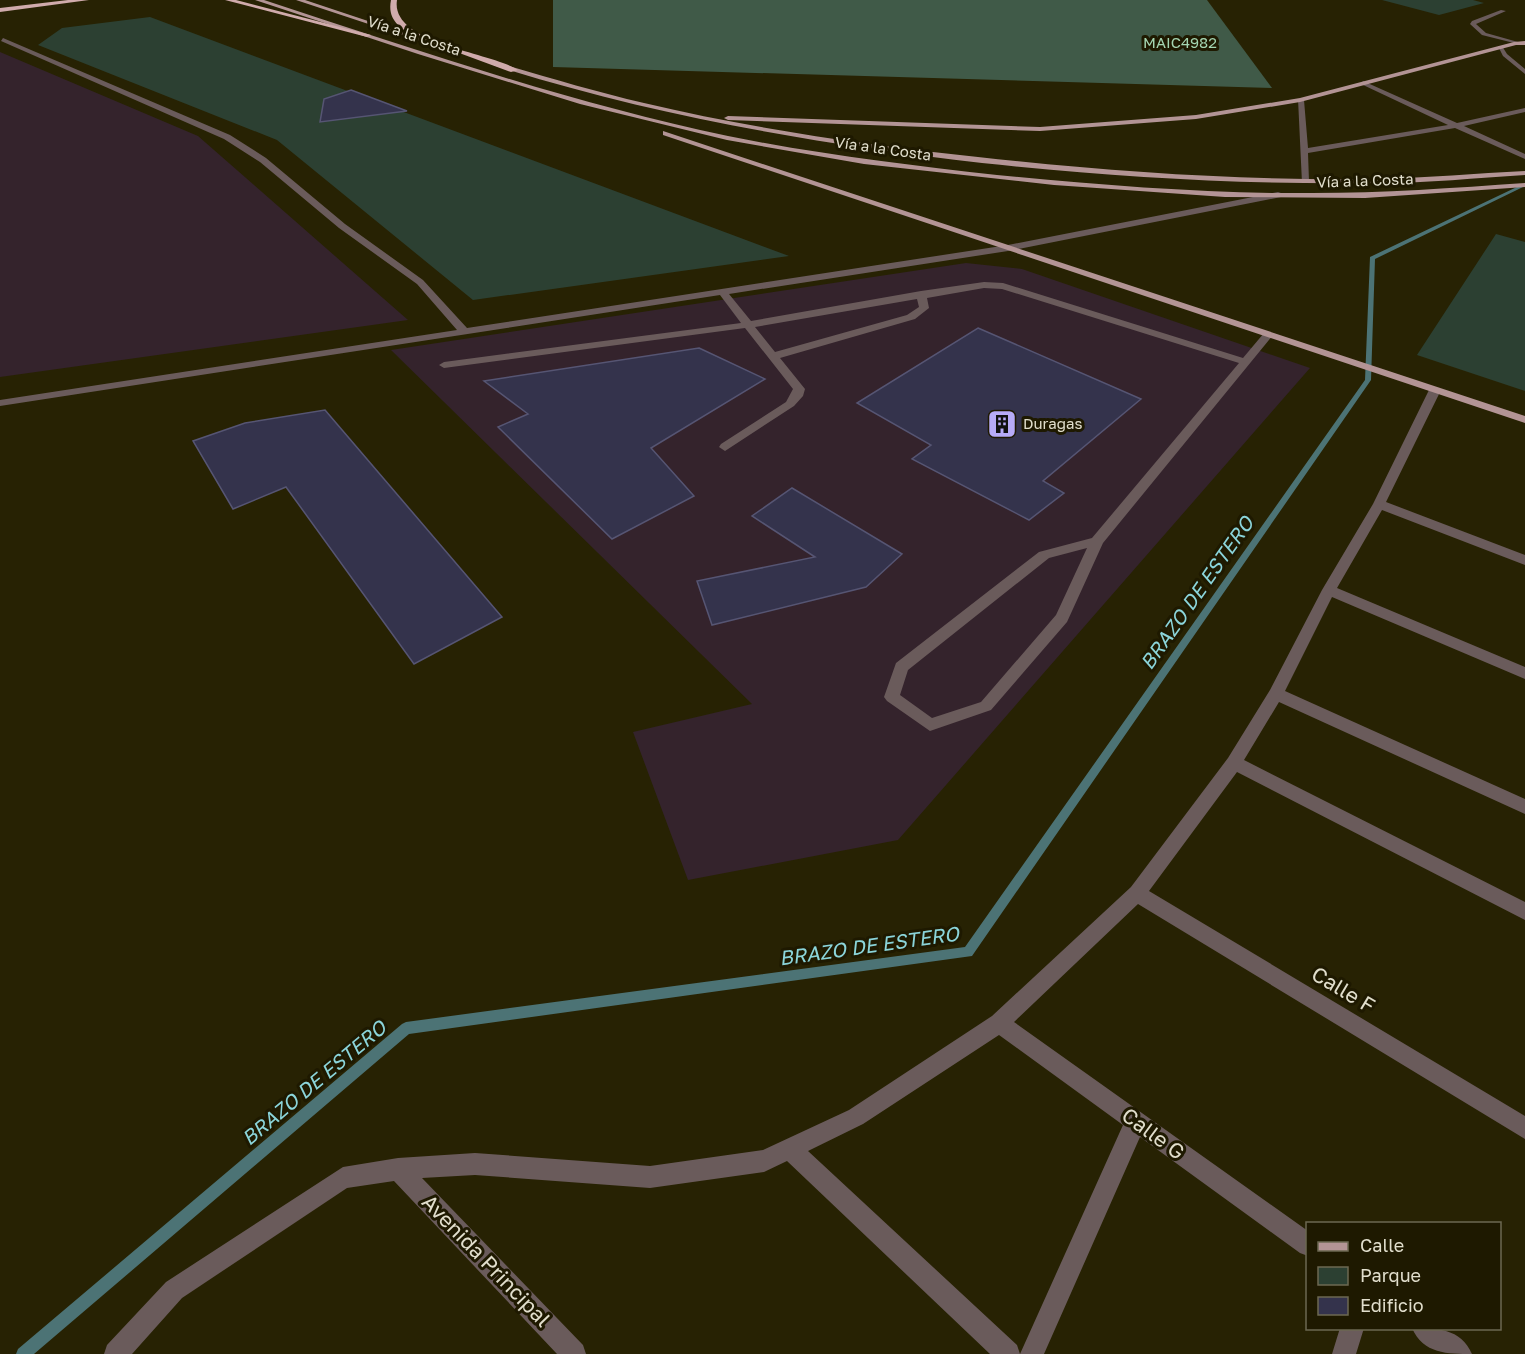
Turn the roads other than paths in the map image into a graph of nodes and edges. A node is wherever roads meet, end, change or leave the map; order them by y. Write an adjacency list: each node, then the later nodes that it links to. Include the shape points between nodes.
1 (30, 0): 7 (highway)
2 (86, 0): 8 (highway)
3 (228, 0): 10 (highway)
4 (258, 0): 10 (main road, Vía a la Costa)
5 (299, 0): 15 (main road, Vía a la Costa)
6 (394, 0): 15 (highway, via 394,15 408,30)
7 (0, 4)
8 (0, 10)
9 (1503, 11): 12 (street, via 1473,24 1484,34)
10 (367, 35): 18 (main road, Vía a la Costa)
11 (3, 40): 33 (street, via 228,137 420,282)
12 (1516, 43): 13 (main road); 14 (main road)
13 (1525, 43)
14 (1500, 47): 16 (street); 17 (main road)
15 (514, 70): 21 (main road, Vía a la Costa, via 592,94)
16 (1525, 72)
17 (1363, 84): 19 (main road); 22 (street)
18 (557, 97): 28 (main road, Vía a la Costa, via 802,152 1026,180); 29 (main road)
19 (1300, 100): 21 (main road, via 1196,117 1040,129); 23 (street)
20 (1525, 110): 22 (street)
21 (695, 118): 26 (main road, Vía a la Costa, via 810,138 1011,164)
22 (1459, 125): 23 (street); 24 (street)
23 (1304, 151): 26 (street)
24 (1525, 157)
25 (1525, 172): 26 (main road, Vía a la Costa, via 1382,181)
26 (1305, 181)
27 (1525, 185): 28 (main road, Vía a la Costa, via 1388,195)
28 (1278, 195): 29 (street)
29 (1008, 248): 30 (street); 34 (main road)
30 (722, 292): 32 (street); 33 (street)
31 (921, 294): 32 (street); 35 (street, via 924,308 911,317); 36 (street, via 1003,286)
32 (747, 325): 35 (street); 37 (street)
33 (465, 332): 39 (street)
34 (1268, 334): 36 (street); 38 (main road)
35 (774, 356): 41 (street, via 799,389 797,396)
36 (1245, 362): 43 (street)
37 (444, 364)
38 (1435, 390): 40 (main road); 42 (street)
39 (0, 403)
40 (1525, 420)
41 (725, 447)
42 (1379, 504): 44 (street); 45 (street)
43 (1097, 541): 43 (street, via 1044,555 901,667 892,697 930,725 986,706 1062,618)
44 (1525, 560)
45 (1329, 590): 46 (street); 47 (street)
46 (1525, 673)
47 (1276, 694): 48 (street); 49 (street)
48 (1234, 763): 50 (street); 51 (street)
49 (1525, 807)
50 (1137, 893): 52 (street); 54 (street, Calle F)
51 (1525, 911)
52 (999, 1023): 53 (street, Calle G); 55 (street, via 856,1117)
53 (1136, 1121): 57 (street, Calle G); 63 (street)
54 (1525, 1128)
55 (789, 1148): 56 (street, via 764,1161 650,1178 475,1164); 62 (street)
56 (398, 1169): 60 (street, via 343,1178 333,1184 174,1290); 61 (street, Avenida Principal)
57 (1306, 1244)
58 (1352, 1330): 64 (street)
59 (1425, 1330): 65 (street)
60 (116, 1354)
61 (574, 1354)
62 (1008, 1354)
63 (1032, 1354)
64 (1344, 1354)
65 (1460, 1354)

